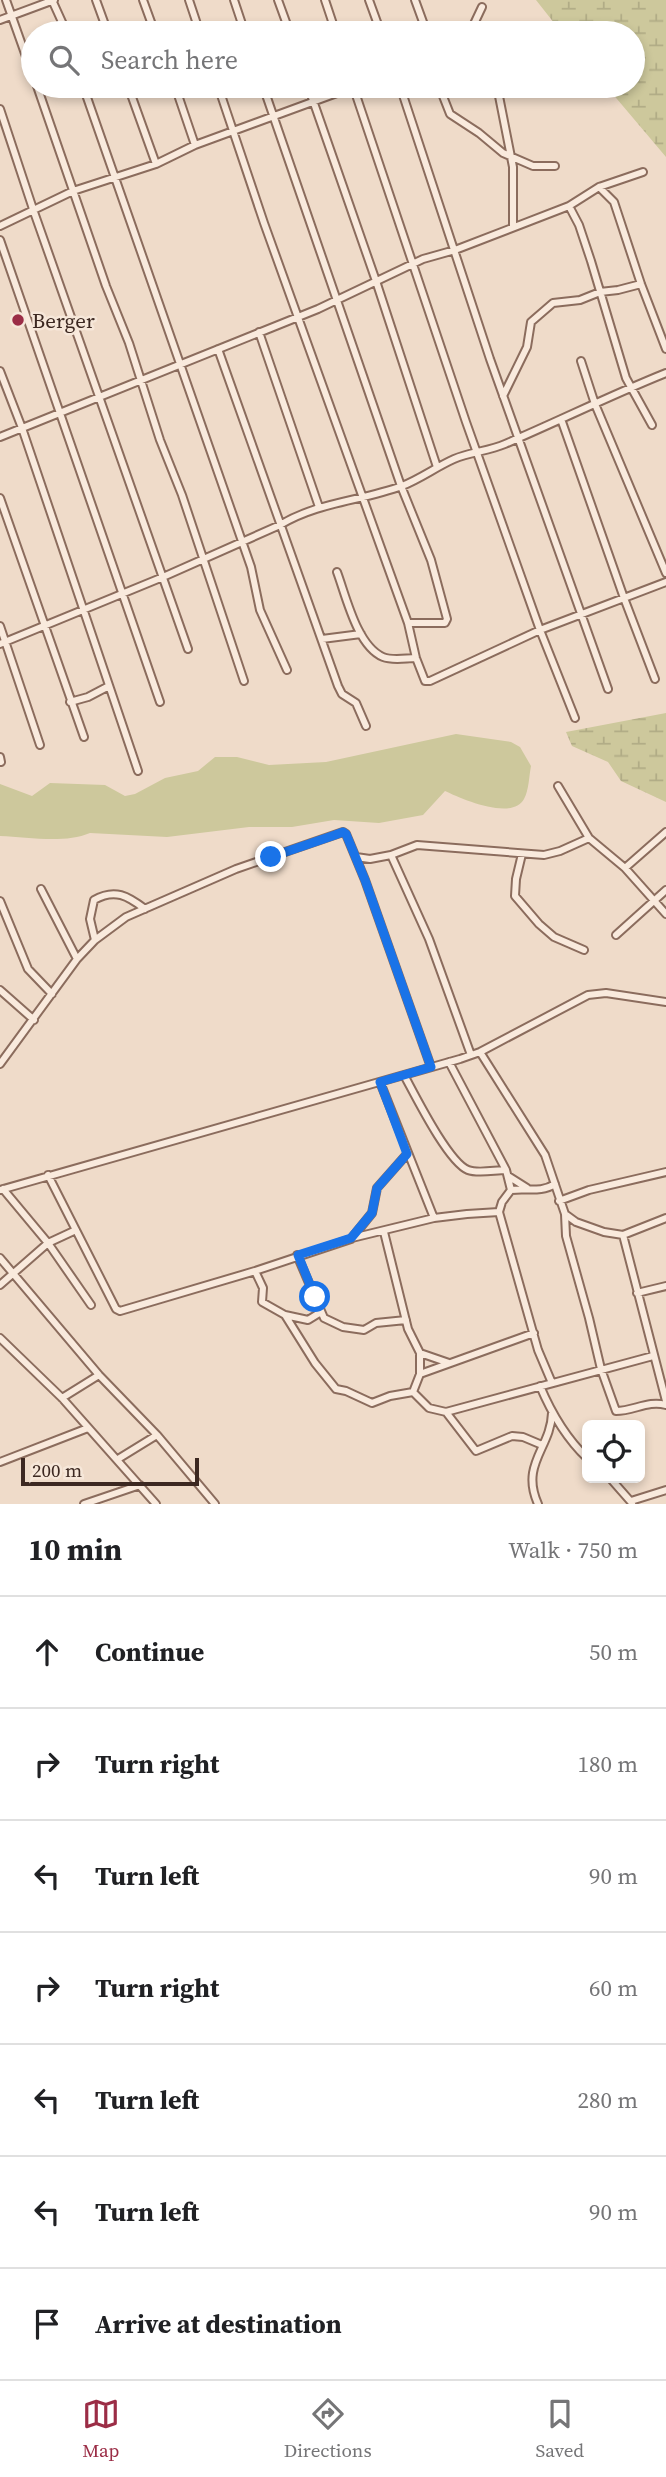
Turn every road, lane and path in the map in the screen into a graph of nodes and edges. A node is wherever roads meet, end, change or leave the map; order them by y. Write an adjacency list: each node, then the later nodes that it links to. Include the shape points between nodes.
1 (6, 0): 12 (street)
2 (53, 0): 12 (street); 14 (street)
3 (96, 0): 15 (street)
4 (143, 0): 16 (street)
5 (189, 0): 17 (street)
6 (234, 0): 18 (street)
7 (278, 0): 19 (street)
8 (325, 0): 20 (street)
9 (369, 0): 21 (street)
10 (415, 0): 22 (street)
11 (482, 7): 23 (street)
12 (12, 16): 13 (street); 24 (street)
13 (0, 20)
14 (62, 21)
15 (103, 21)
16 (151, 21)
17 (196, 21)
18 (241, 21)
19 (285, 21)
20 (332, 21)
21 (377, 21)
22 (423, 21)
23 (475, 21)
24 (21, 42)
25 (41, 98): 48 (street)
26 (87, 98): 46 (street)
27 (132, 98): 43 (street)
28 (178, 98): 41 (street)
29 (222, 98): 40 (street)
30 (267, 98): 39 (street)
31 (312, 98): 37 (street)
32 (324, 98): 37 (street)
33 (359, 98): 55 (street)
34 (404, 98): 54 (street)
35 (444, 98): 42 (street, via 450,114)
36 (500, 98): 42 (street)
37 (313, 102): 39 (street); 56 (street)
38 (0, 108): 50 (street)
39 (274, 117): 40 (street); 59 (street)
40 (233, 130): 41 (street); 60 (street)
41 (195, 145): 43 (street)
42 (512, 155): 44 (street, via 533,166); 52 (street)
43 (156, 164): 46 (street)
44 (555, 166)
45 (643, 172): 47 (street)
46 (114, 178): 48 (street); 65 (street)
47 (599, 187): 49 (street); 57 (street, via 614,202)
48 (73, 191): 50 (street); 68 (street)
49 (569, 205): 52 (street); 58 (street)
50 (34, 212): 51 (street); 70 (street)
51 (0, 226)
52 (513, 226): 54 (street)
53 (0, 240): 73 (street)
54 (454, 250): 55 (street); 71 (street)
55 (414, 264): 56 (street); 79 (street)
56 (376, 281): 59 (street); 80 (street)
57 (641, 284): 58 (street); 63 (street)
58 (600, 292): 69 (street); 71 (street, via 553,303 531,322 527,346)
59 (339, 300): 60 (street); 81 (street)
60 (299, 317): 61 (street); 83 (street)
61 (259, 332): 62 (street); 84 (street)
62 (218, 349): 65 (street); 85 (street)
63 (666, 349)
64 (581, 361): 72 (street)
65 (181, 364): 68 (street); 86 (street)
66 (0, 371): 76 (street)
67 (666, 373): 69 (street)
68 (140, 379): 70 (street); 87 (street)
69 (630, 387): 72 (street); 75 (street)
70 (99, 396): 73 (street); 90 (street)
71 (503, 396): 78 (street)
72 (595, 404): 74 (street); 89 (street)
73 (59, 412): 76 (street); 92 (street)
74 (561, 419): 78 (street); 93 (street)
75 (652, 425)
76 (22, 428): 77 (street); 94 (street)
77 (0, 437)
78 (520, 437): 79 (street); 95 (street)
79 (478, 451): 80 (street); 99 (street)
80 (437, 467): 81 (street)
81 (401, 486): 83 (street); 96 (street, via 431,560 447,619 445,623)
82 (0, 498): 98 (street)
83 (363, 498): 84 (street); 96 (street)
84 (319, 507): 85 (street)
85 (281, 525): 86 (street); 101 (street)
86 (242, 542): 87 (street); 105 (street, via 260,610)
87 (202, 560): 90 (street); 107 (street)
88 (337, 572): 100 (street)
89 (666, 573)
90 (163, 577): 92 (street); 103 (street)
91 (666, 582): 93 (street)
92 (124, 593): 94 (street); 111 (street)
93 (624, 598): 95 (street); 106 (street)
94 (83, 610): 98 (street); 108 (street)
95 (581, 613): 99 (street); 109 (street)
96 (408, 623): 104 (street)
97 (0, 626): 102 (street)
98 (43, 626): 102 (street); 110 (street)
99 (540, 630): 104 (street, via 430,681 422,677); 112 (street)
100 (361, 634): 101 (street); 104 (street, via 382,656)
101 (322, 639): 113 (street, via 341,694 356,703)
102 (3, 643): 115 (street)
103 (188, 649)
104 (416, 658)
105 (287, 670)
106 (655, 679)
107 (244, 681)
108 (110, 686): 110 (street); 116 (street)
109 (608, 689)
110 (70, 702): 114 (street)
111 (160, 702)
112 (575, 718)
113 (366, 726)
114 (83, 737)
115 (40, 745)
116 (138, 771)
117 (558, 786): 119 (street)
118 (666, 832): 123 (street)
119 (589, 838): 120 (street, via 544,855); 123 (street)
120 (522, 854): 121 (street, via 417,845); 132 (street, via 516,896 554,937)
121 (391, 855): 122 (street); 139 (street, via 429,939)
122 (356, 857): 128 (street, via 343,832 227,872); 142 (street)
123 (625, 868): 126 (street)
124 (41, 889): 133 (street)
125 (666, 890): 126 (street)
126 (655, 900): 129 (street); 130 (street)
127 (0, 901): 135 (street, via 28,969)
128 (145, 909): 131 (street); 131 (street, via 123,894 94,900 90,919)
129 (666, 914)
130 (615, 935)
131 (95, 940): 133 (street)
132 (584, 950)
133 (77, 959): 135 (street)
134 (0, 990): 137 (street)
135 (52, 994): 137 (street)
136 (666, 1002): 138 (street, via 606,993 588,995)
137 (34, 1020): 141 (street)
138 (480, 1052): 139 (street); 149 (street, via 545,1155)
139 (471, 1055): 140 (street)
140 (449, 1062): 142 (street); 147 (street)
141 (0, 1064)
142 (431, 1067): 143 (street)
143 (404, 1075): 144 (street); 147 (street, via 446,1146 465,1168)
144 (380, 1082): 145 (street); 148 (street)
145 (407, 1154): 157 (street); 164 (street, via 377,1188 372,1213)
146 (666, 1172): 153 (street)
147 (507, 1173): 150 (street); 152 (street)
148 (48, 1175): 151 (street); 161 (street)
149 (556, 1186): 150 (street); 153 (street); 154 (street)
150 (527, 1188): 152 (street)
151 (1, 1189): 165 (street)
152 (511, 1190): 155 (street)
153 (571, 1197): 154 (street)
154 (559, 1202): 156 (street)
155 (499, 1212): 157 (street); 177 (street)
156 (565, 1214): 159 (street); 160 (street)
157 (434, 1218): 162 (street)
158 (666, 1218): 163 (street)
159 (576, 1222): 160 (street); 163 (street)
160 (564, 1228): 182 (street)
161 (76, 1230): 165 (street); 168 (street, via 117,1311)
162 (384, 1232): 164 (street); 176 (street)
163 (623, 1235): 172 (street)
164 (351, 1238): 166 (street)
165 (48, 1243): 169 (street); 173 (street)
166 (298, 1255): 168 (street); 174 (street)
167 (0, 1258): 169 (street)
168 (255, 1271): 175 (street, via 263,1287 262,1302)
169 (14, 1274): 170 (street); 184 (street)
170 (0, 1285)
171 (666, 1286): 172 (street)
172 (637, 1293): 180 (street)
173 (91, 1305)
174 (321, 1311): 175 (street, via 308,1320); 176 (street, via 330,1322 352,1329)
175 (285, 1315): 187 (street, via 337,1389 372,1403)
176 (406, 1320): 179 (street)
177 (534, 1333): 181 (street); 185 (street)
178 (0, 1338): 188 (street)
179 (420, 1353): 181 (street); 183 (street)
180 (653, 1356): 182 (street); 189 (street)
181 (451, 1364): 183 (street)
182 (601, 1369): 185 (street); 189 (street, via 616,1411)
183 (420, 1374): 187 (street)
184 (99, 1375): 188 (street); 193 (street)
185 (552, 1383): 186 (street)
186 (540, 1386): 190 (street); 191 (street)
187 (413, 1392): 190 (street, via 429,1408)
188 (62, 1398): 192 (street)
189 (666, 1403)
190 (446, 1412): 194 (street, via 476,1451 512,1436)
191 (552, 1413): 194 (street); 195 (street)
192 (88, 1428): 196 (street); 197 (street)
193 (158, 1435): 196 (street); 204 (street)
194 (542, 1445): 205 (street, via 534,1461 532,1487)
195 (582, 1453)
196 (118, 1459): 199 (street)
197 (0, 1462)
198 (615, 1483): 201 (street)
199 (140, 1485): 202 (street); 203 (street)
200 (666, 1490): 201 (street)
201 (632, 1502)
202 (84, 1504)
203 (156, 1504)
204 (215, 1504)
205 (538, 1504)

